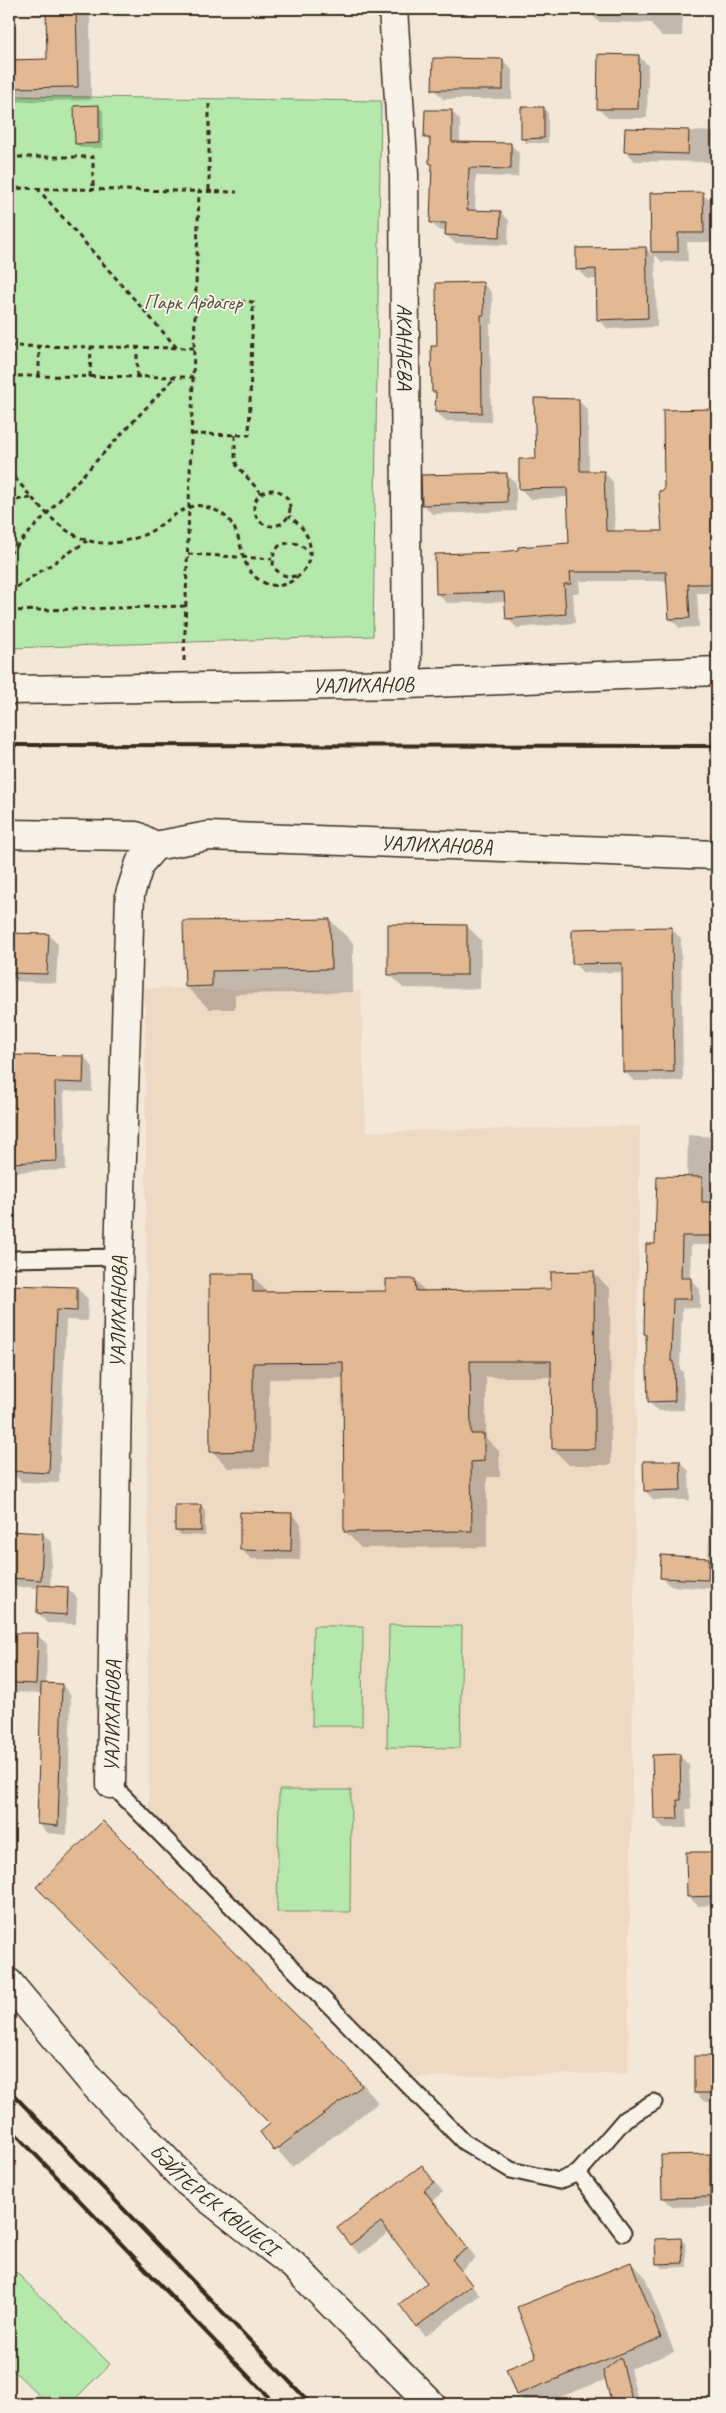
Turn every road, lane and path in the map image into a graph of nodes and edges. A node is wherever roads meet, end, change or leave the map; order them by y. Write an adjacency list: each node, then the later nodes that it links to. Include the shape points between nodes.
1 (393, 9): 46 (street, АКАНАЕВА, via 404,175)
2 (209, 104): 8 (path)
3 (9, 157): 6 (path, via 93,157)
4 (9, 188): 5 (path)
5 (37, 188): 6 (path); 15 (path)
6 (93, 190): 7 (path)
7 (199, 192): 8 (path); 10 (path)
8 (209, 192): 9 (path)
9 (237, 192)
10 (196, 300): 16 (path); 24 (path, via 253,302 249,435)
11 (9, 346): 12 (path)
12 (39, 347): 13 (path); 18 (path)
13 (90, 347): 14 (path); 19 (path)
14 (137, 348): 15 (path); 20 (path)
15 (176, 348): 16 (path)
16 (194, 348): 22 (path)
17 (9, 376): 18 (path)
18 (39, 376): 19 (path)
19 (90, 377): 20 (path)
20 (137, 377): 21 (path)
21 (176, 377): 22 (path); 30 (path)
22 (193, 377): 23 (path)
23 (192, 434): 24 (path); 29 (path)
24 (235, 435): 26 (path, via 238,466)
25 (9, 471): 27 (path)
26 (261, 493): 31 (path, via 280,491 287,497); 31 (path, via 254,502 254,513 260,523 282,524)
27 (32, 498): 28 (path); 30 (path)
28 (9, 504)
29 (189, 508): 32 (path, via 151,532 131,539 111,544); 36 (path); 38 (path, via 199,505 217,510 233,523)
30 (46, 514): 32 (path, via 56,524); 34 (path)
31 (289, 516): 37 (path, via 307,532)
32 (88, 541): 41 (path)
33 (9, 543): 34 (path)
34 (14, 548): 35 (path)
35 (9, 554)
36 (188, 554): 38 (path); 42 (path)
37 (310, 556): 39 (path, via 301,545 286,543 279,546); 40 (path)
38 (244, 557): 39 (path); 40 (path, via 250,572 261,582 272,586 283,585)
39 (272, 559): 40 (path, via 273,566 283,575)
40 (299, 576)
41 (9, 592)
42 (186, 606): 43 (path); 44 (path)
43 (9, 611)
44 (184, 663)
45 (717, 671): 46 (street, УАЛИХАНОВ)
46 (407, 684): 47 (street, УАЛИХАНОВ)
47 (9, 690)
48 (9, 834): 49 (street, via 136,836)
49 (155, 846): 50 (street, УАЛИХАНОВА, via 208,836); 51 (street, УАЛИХАНОВА, via 140,863 130,894)
50 (717, 855)
51 (119, 1257): 52 (lane); 53 (street, УАЛИХАНОВА)
52 (9, 1259)
53 (110, 1784): 56 (lane, via 464,2142 511,2170 558,2181)
54 (9, 1982): 58 (street, БӘЙТЕРЕК КӨШЕСІ, via 91,2081 186,2181 293,2265)
55 (654, 2102): 56 (lane, via 625,2119)
56 (578, 2173): 57 (lane)
57 (623, 2233)
58 (431, 2404)

